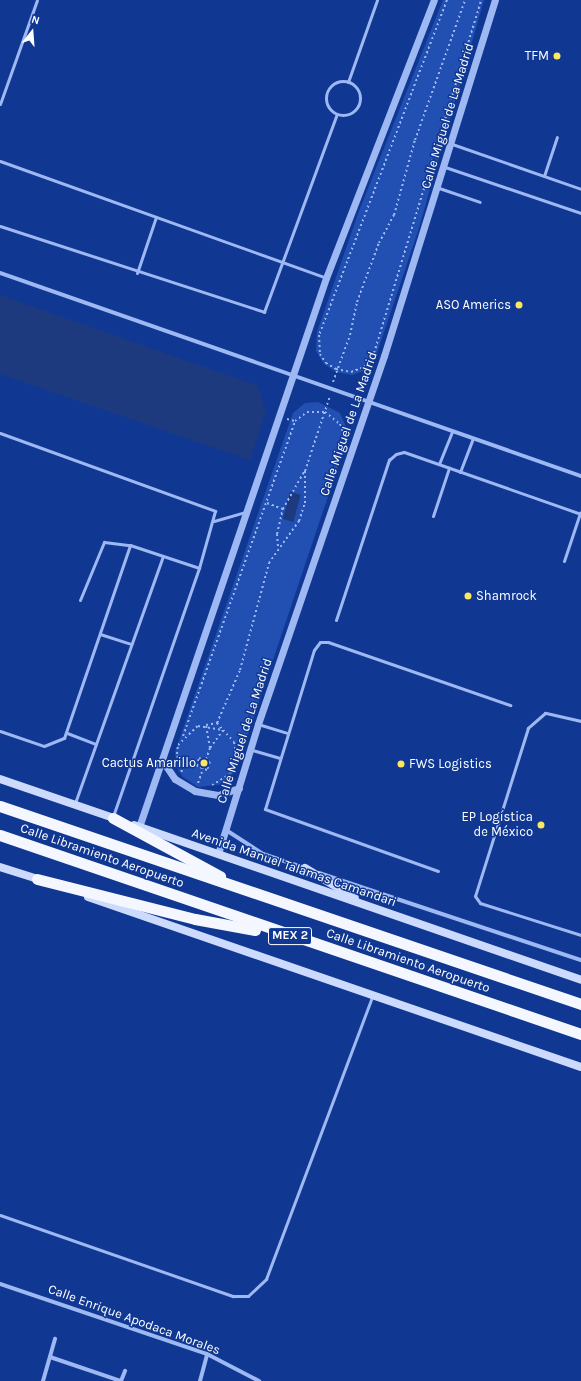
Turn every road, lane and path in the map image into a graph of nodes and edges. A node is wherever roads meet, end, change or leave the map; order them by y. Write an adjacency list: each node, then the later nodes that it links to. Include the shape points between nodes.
1 (37, 0): 9 (lane)
2 (377, 0): 8 (lane)
3 (434, 0): 25 (street)
4 (447, 0): 26 (path, via 319,335 320,354 326,363)
5 (465, 0): 26 (path, via 413,147 394,215 379,243 357,302 345,353)
6 (481, 0): 26 (path, via 374,353 364,367 351,372)
7 (495, 0): 12 (street, Calle Miguel de La Madrid)
8 (348, 82): 10 (lane, via 332,85 327,95 328,106); 10 (lane, via 360,93 359,104 347,114)
9 (0, 104)
10 (337, 114): 22 (lane)
11 (557, 137): 15 (lane)
12 (452, 144): 14 (street, Calle Miguel de La Madrid); 15 (lane)
13 (0, 161): 20 (lane)
14 (445, 167): 16 (street, Calle Miguel de La Madrid); 19 (lane)
15 (544, 176): 17 (lane)
16 (439, 188): 18 (lane); 29 (street, Calle Miguel de La Madrid)
17 (581, 189)
18 (480, 202)
19 (581, 213)
20 (156, 217): 22 (lane); 23 (lane)
21 (0, 226): 23 (lane)
22 (283, 263): 23 (lane, via 264,312); 25 (lane)
23 (137, 272)
24 (0, 273): 27 (street)
25 (326, 278): 27 (street)
26 (336, 369): 28 (path)
27 (293, 376): 28 (street); 42 (street)
28 (332, 389): 29 (street); 30 (path)
29 (369, 402): 31 (street); 58 (street, Calle Miguel de La Madrid)
30 (325, 412): 34 (path, via 335,419 345,433); 37 (path); 40 (path, via 306,412 295,421)
31 (452, 431): 33 (street); 35 (lane)
32 (0, 433): 45 (lane, via 212,507)
33 (473, 438): 38 (lane); 39 (street)
34 (344, 448)
35 (439, 464): 36 (lane); 52 (lane, via 404,452 390,460)
36 (450, 468): 38 (lane); 44 (lane)
37 (305, 471): 41 (path); 47 (path, via 305,502 299,521 292,535)
38 (460, 472): 43 (lane)
39 (581, 476)
40 (266, 503): 41 (path); 64 (path)
41 (282, 509): 47 (path, via 276,534)
42 (246, 512): 45 (lane); 71 (street)
43 (580, 513): 49 (lane)
44 (433, 516)
45 (214, 521): 50 (lane)
46 (130, 545): 48 (lane); 51 (lane, via 104,542); 53 (lane)
47 (278, 546): 57 (path, via 269,563 240,670)
48 (163, 556): 50 (lane); 54 (lane)
49 (564, 561)
50 (199, 568): 83 (lane)
51 (80, 600)
52 (336, 620)
53 (100, 634): 54 (lane); 62 (lane)
54 (131, 644): 65 (lane)
55 (510, 705): 63 (lane, via 324,642 314,650)
56 (581, 721): 94 (lane, via 545,713 528,728 475,896 480,903)
57 (217, 723): 59 (path); 60 (path)
58 (258, 724): 63 (lane); 68 (street, Calle Miguel de La Madrid)
59 (206, 725): 60 (path); 64 (path); 67 (path)
60 (223, 730): 67 (path); 69 (path, via 234,742)
61 (0, 731): 62 (lane, via 47,747)
62 (67, 733): 65 (lane)
63 (288, 733): 70 (lane)
64 (184, 736): 74 (path, via 177,754)
65 (96, 744): 81 (lane)
66 (242, 744): 69 (path)
67 (210, 748): 72 (path)
68 (252, 750): 70 (lane); 80 (street, Calle Miguel de La Madrid)
69 (237, 758): 79 (path, via 230,774)
70 (280, 758): 90 (lane, via 264,804 268,813)
71 (162, 760): 80 (street, via 175,779 195,791 218,795); 84 (street)
72 (205, 760): 73 (path); 73 (path, via 210,762 207,770); 73 (path, via 199,758 197,766)
73 (202, 768): 77 (path)
74 (186, 776)
75 (0, 779): 81 (main road, Avenida Manuel Talamas Camandari)
76 (194, 782): 77 (path)
77 (198, 783): 78 (path)
78 (202, 784)
79 (207, 785)
80 (239, 788): 85 (street, Calle Miguel de La Madrid)
81 (74, 805): 83 (main road, Avenida Manuel Talamas Camandari)
82 (0, 806): 92 (highway, Calle Libramiento Aeropuerto / MEX 2)
83 (112, 818): 84 (main road, Avenida Manuel Talamas Camandari); 92 (highway)
84 (139, 827): 87 (main road, Avenida Manuel Talamas Camandari)
85 (226, 830): 87 (street, Calle Miguel de La Madrid); 89 (street, via 263,854)
86 (0, 835): 95 (highway, Calle Libramiento Aeropuerto / MEX 2)
87 (218, 854): 93 (main road, Avenida Manuel Talamas Camandari)
88 (0, 867): 91 (main road)
89 (305, 868): 93 (main road); 96 (street)
90 (438, 872)
91 (37, 879): 95 (highway, via 195,919); 98 (main road)
92 (251, 892): 99 (highway, Calle Libramiento Aeropuerto / MEX 2)
93 (376, 910): 97 (main road, Avenida Manuel Talamas Camandari)
94 (581, 935)
95 (290, 937): 100 (highway, Calle Libramiento Aeropuerto / MEX 2)
96 (581, 960)
97 (581, 980)
98 (373, 995): 101 (main road); 102 (lane, via 266,1279 248,1296 233,1296)
99 (581, 1004)
100 (581, 1034)
101 (581, 1067)
102 (0, 1215)
103 (0, 1284): 105 (street, Calle Enrique Apodaca Morales)
104 (55, 1339): 106 (street)
105 (207, 1354): 110 (street); 111 (street, Calle Enrique Apodaca Morales)
106 (50, 1357): 108 (street); 109 (street)
107 (125, 1371): 109 (street)
108 (43, 1381)
109 (121, 1381)
110 (200, 1381)
111 (259, 1381)

